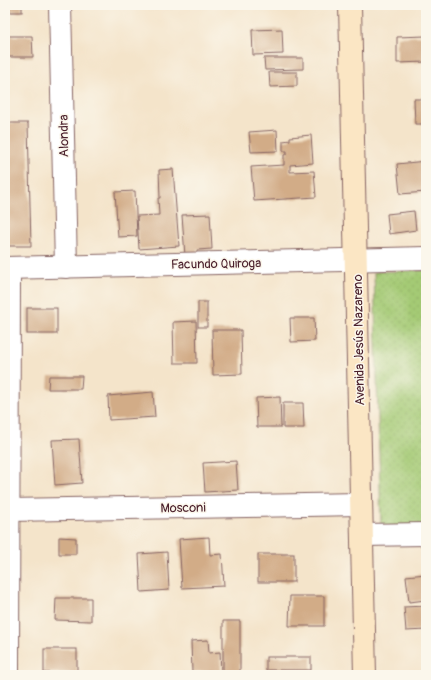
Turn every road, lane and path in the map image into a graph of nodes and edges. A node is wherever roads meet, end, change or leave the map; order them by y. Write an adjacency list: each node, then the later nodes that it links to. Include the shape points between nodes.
1 (60, 5): 5 (street, Alondra)
2 (350, 5): 4 (main road, Avenida Jesús Nazareno)
3 (426, 258): 4 (street, Facundo Quiroga)
4 (356, 260): 5 (street, Facundo Quiroga); 7 (main road, Avenida Jesús Nazareno)
5 (66, 267): 6 (street, Facundo Quiroga)
6 (7, 268): 8 (street)
7 (362, 504): 8 (street, Mosconi); 10 (main road, Avenida Jesús Nazareno)
8 (7, 511): 11 (street)
9 (426, 534): 10 (street)
10 (362, 535): 12 (main road, Avenida Jesús Nazareno)
11 (8, 675)
12 (365, 675)

